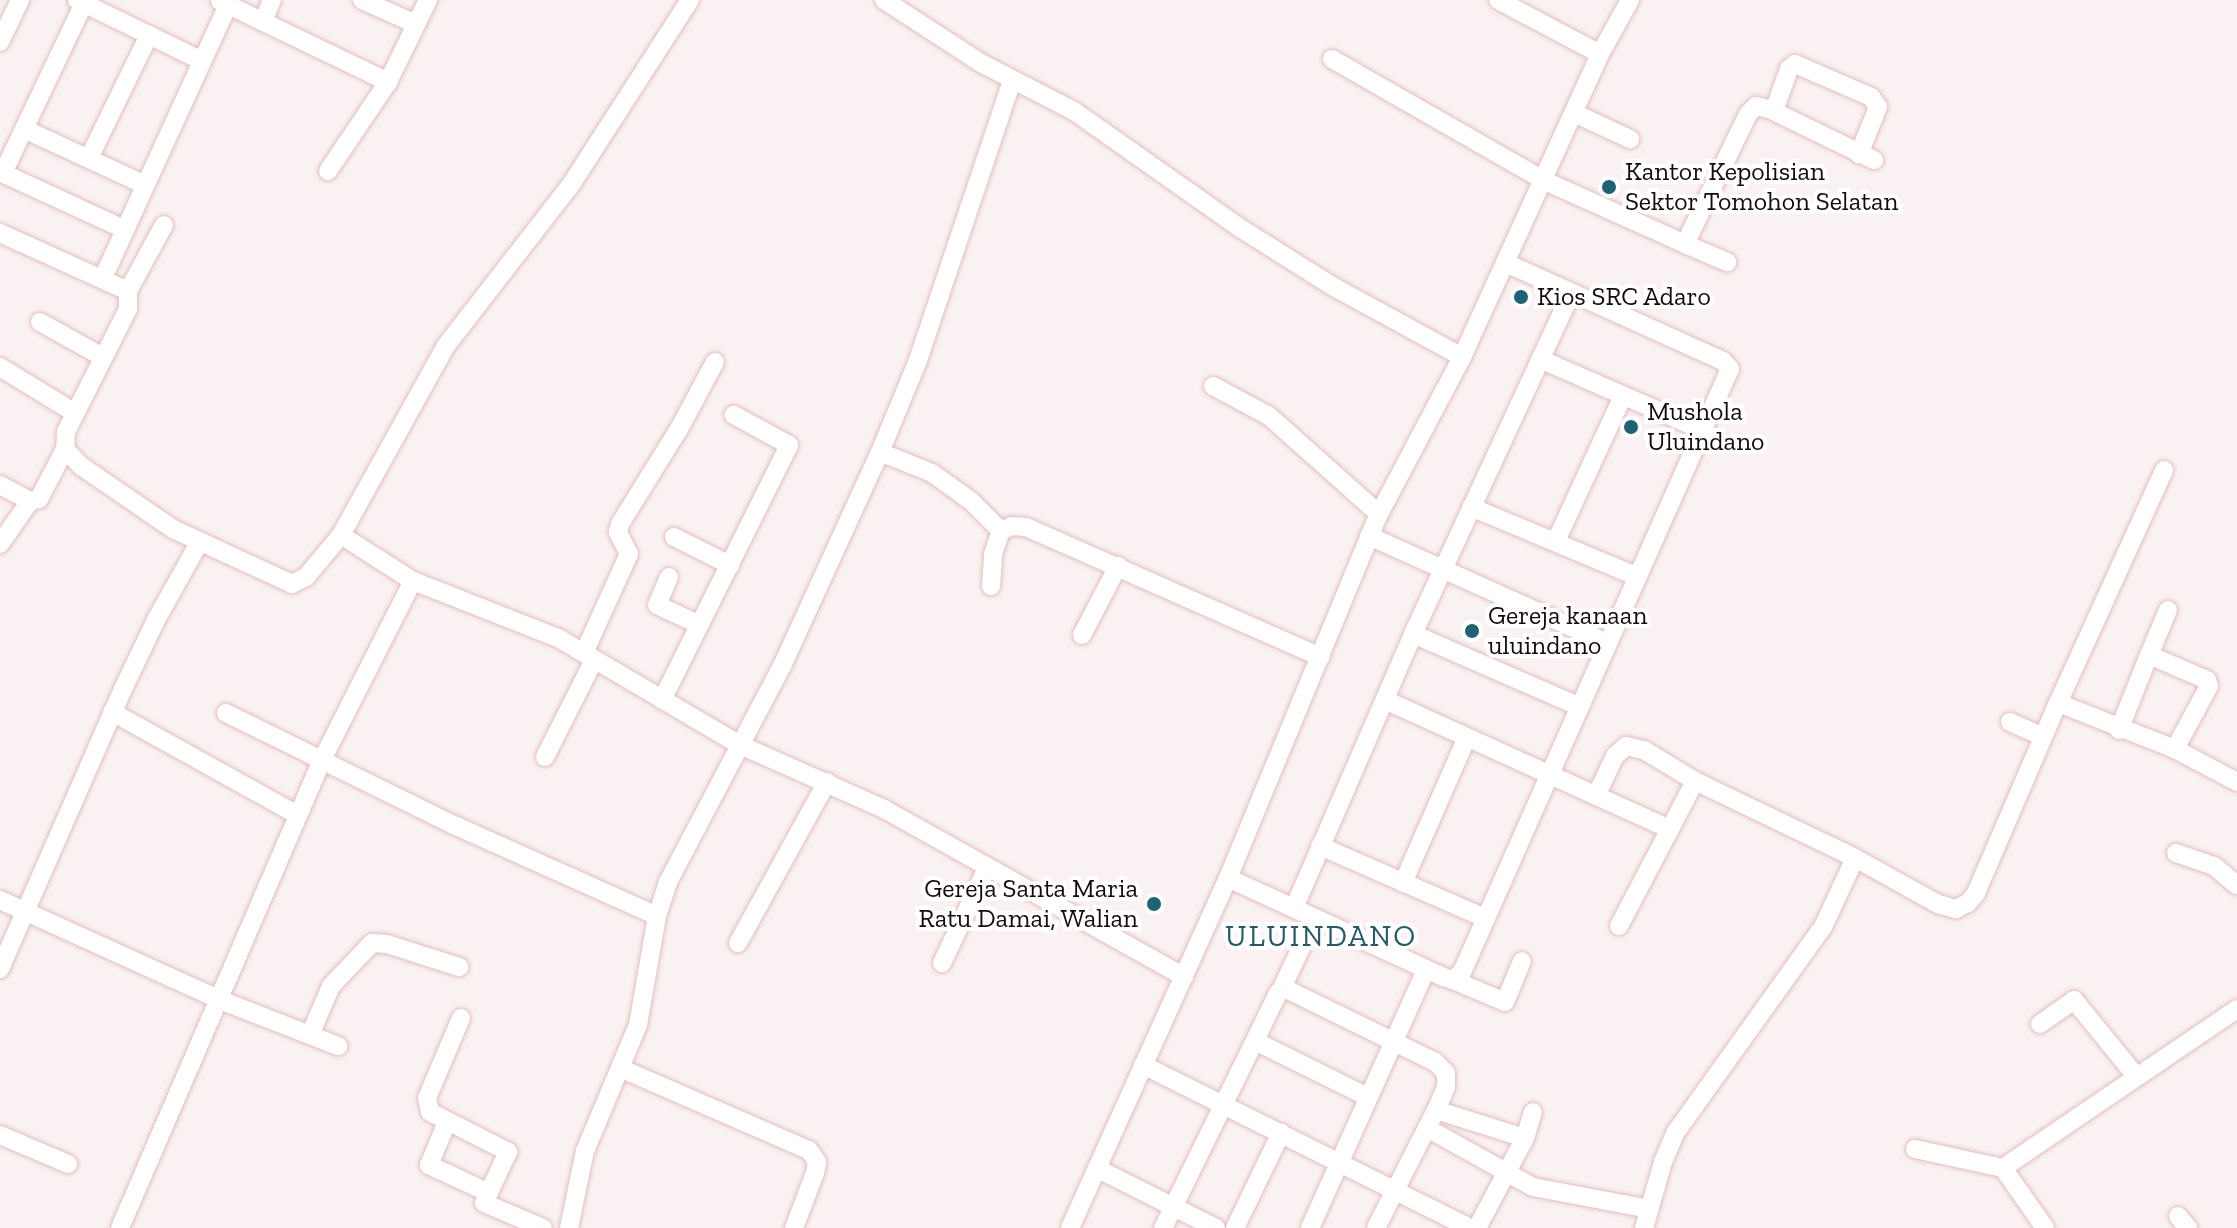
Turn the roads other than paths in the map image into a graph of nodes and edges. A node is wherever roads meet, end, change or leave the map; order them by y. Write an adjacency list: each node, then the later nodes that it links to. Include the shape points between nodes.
1 (272, 0): 11 (street)
2 (362, 0): 12 (street)
3 (428, 0): 12 (street)
4 (690, 0): 57 (street, via 572,183 445,347)
5 (884, 0): 18 (street)
6 (1498, 0): 15 (street)
7 (1630, 0): 15 (street)
8 (12, 2): 14 (street)
9 (80, 2): 13 (street); 22 (street)
10 (222, 3): 11 (street); 17 (street)
11 (263, 22): 19 (street)
12 (416, 24): 19 (street)
13 (149, 35): 17 (street); 24 (street)
14 (0, 42)
15 (1600, 54): 21 (street)
16 (1332, 59): 27 (street)
17 (202, 61): 28 (street)
18 (1012, 81): 40 (street, via 1074,111 1332,286); 50 (street, via 917,363)
19 (388, 82): 25 (street)
20 (1774, 111): 20 (street, via 1866,157 1878,107 1871,97 1795,64); 32 (street, via 1756,106 1748,114)
21 (1574, 113): 23 (street); 27 (street)
22 (24, 129): 24 (street); 26 (street)
23 (1630, 139)
24 (89, 158): 28 (street)
25 (328, 171)
26 (1, 172): 30 (street)
27 (1545, 181): 32 (street); 34 (street)
28 (143, 184): 30 (street)
29 (164, 225): 36 (street)
30 (124, 229): 35 (street)
31 (0, 233): 35 (street)
32 (1685, 244): 33 (street)
33 (1727, 262)
34 (1506, 263): 37 (street); 40 (street)
35 (103, 278): 36 (street)
36 (128, 291): 39 (street, via 128,309)
37 (1571, 293): 41 (street); 48 (street, via 1729,366)
38 (40, 322): 39 (street)
39 (103, 357): 46 (street)
40 (1462, 357): 55 (street)
41 (1540, 359): 45 (street); 54 (street)
42 (715, 362): 76 (street, via 620,524 618,532 629,554)
43 (0, 367): 46 (street)
44 (1213, 386): 55 (street, via 1269,416)
45 (1623, 396): 48 (street); 60 (street)
46 (75, 413): 49 (street)
47 (734, 415): 63 (street, via 789,445)
48 (1705, 431): 66 (street)
49 (65, 449): 53 (street, via 44,494); 61 (street, via 81,466)
50 (880, 452): 56 (street, via 932,473); 88 (street, via 782,666)
51 (2164, 470): 80 (street)
52 (0, 485): 53 (street)
53 (30, 501): 62 (street)
54 (1471, 507): 60 (street); 65 (street)
55 (1379, 514): 58 (street)
56 (1001, 531): 64 (street, via 1026,527); 69 (street)
57 (341, 535): 61 (street, via 306,577 292,584); 68 (street)
58 (1369, 536): 65 (street); 77 (street)
59 (674, 537): 63 (street)
60 (1556, 541): 66 (street)
61 (199, 543): 82 (street)
62 (0, 544)
63 (730, 565): 71 (street)
64 (1118, 566): 73 (street); 77 (street)
65 (1443, 571): 72 (street); 74 (street)
66 (1636, 576): 74 (street)
67 (669, 577): 71 (street, via 657,605)
68 (413, 581): 76 (street, via 514,619); 91 (street)
69 (991, 586)
70 (2168, 610): 75 (street)
71 (700, 625): 78 (street)
72 (1413, 634): 79 (street); 81 (street)
73 (1082, 635)
74 (1607, 643): 81 (street)
75 (2149, 655): 85 (street); 89 (street, via 2208,683)
76 (589, 656): 78 (street); 90 (street)
77 (1321, 657): 103 (street)
78 (662, 700): 88 (street)
79 (1385, 700): 86 (street); 99 (street)
80 (2058, 703): 85 (street); 87 (street)
81 (1580, 707): 92 (street)
82 (112, 712): 97 (street); 108 (street)
83 (226, 713): 91 (street)
84 (2010, 722): 87 (street)
85 (2119, 730): 89 (street)
86 (1467, 737): 92 (street); 104 (street)
87 (2043, 737): 101 (street, via 1976,893 1962,908 1938,904)
88 (738, 744): 94 (street); 109 (street, via 668,882)
89 (2175, 749): 95 (street)
90 (545, 757)
91 (322, 760): 97 (street); 109 (street)
92 (1550, 775): 96 (street); 111 (street)
93 (1695, 781): 96 (street, via 1644,750 1626,746 1615,756); 98 (street); 101 (street)
94 (827, 782): 102 (street); 113 (street)
95 (2237, 782)
96 (1596, 796): 98 (street)
97 (298, 815): 122 (street)
98 (1670, 829): 112 (street)
99 (1320, 846): 104 (street); 107 (street)
100 (2176, 853): 105 (street, via 2214,866)
101 (1855, 858): 151 (street, via 1823,927 1676,1132)
102 (987, 868): 115 (street); 119 (street)
103 (1228, 878): 107 (street); 119 (street)
104 (1403, 883): 111 (street)
105 (2237, 885)
106 (0, 900): 108 (street)
107 (1294, 908): 110 (street)
108 (24, 910): 117 (street); 122 (street)
109 (657, 916): 131 (street, via 638,1025)
110 (1315, 918): 118 (street); 121 (street)
111 (1485, 918): 120 (street, via 1462,972)
112 (1619, 926)
113 (738, 943)
114 (1522, 961): 120 (street, via 1505,1002)
115 (942, 963)
116 (459, 967): 126 (street, via 372,943 331,986)
117 (0, 969)
118 (1426, 970): 120 (street); 128 (street)
119 (1184, 977): 130 (street)
120 (1453, 980)
121 (1282, 988): 127 (street); 128 (street)
122 (220, 1000): 126 (street); 153 (street)
123 (2237, 1009): 132 (street)
124 (461, 1018): 137 (street, via 427,1098 430,1112)
125 (2040, 1024): 132 (street, via 2074,1000)
126 (310, 1035): 129 (street)
127 (1255, 1041): 133 (street); 134 (street)
128 (1393, 1044): 133 (street); 135 (street, via 1435,1062 1446,1073)
129 (338, 1046)
130 (1143, 1065): 134 (street); 146 (street)
131 (620, 1068): 152 (street, via 585,1151); 155 (street, via 809,1150 817,1162 815,1173)
132 (2136, 1076): 145 (street)
133 (1368, 1097): 143 (street)
134 (1223, 1104): 139 (street); 150 (street)
135 (1436, 1110): 138 (street); 141 (street)
136 (1533, 1112): 141 (street)
137 (447, 1122): 149 (street, via 429,1165); 149 (street, via 508,1152)
138 (1427, 1128): 147 (street); 148 (street)
139 (1281, 1133): 143 (street); 159 (street)
140 (0, 1135): 144 (street)
141 (1525, 1138): 147 (street)
142 (1915, 1149): 145 (street)
143 (1338, 1161): 148 (street); 160 (street)
144 (68, 1164)
145 (2003, 1168): 165 (street)
146 (1098, 1169): 150 (street); 156 (street)
147 (1510, 1172): 151 (street, via 1544,1190); 163 (street)
148 (1396, 1188): 161 (street); 162 (street)
149 (489, 1193): 154 (street, via 484,1203 488,1206)
150 (1174, 1207): 157 (street); 158 (street)
151 (1649, 1209): 164 (street)
152 (571, 1227)
153 (120, 1228)
154 (543, 1228)
155 (794, 1228)
156 (1070, 1228)
157 (1163, 1228)
158 (1216, 1228)
159 (1235, 1228)
160 (1310, 1228)
161 (1376, 1228)
162 (1470, 1228)
163 (1477, 1228)
164 (1644, 1228)
165 (2045, 1228)

